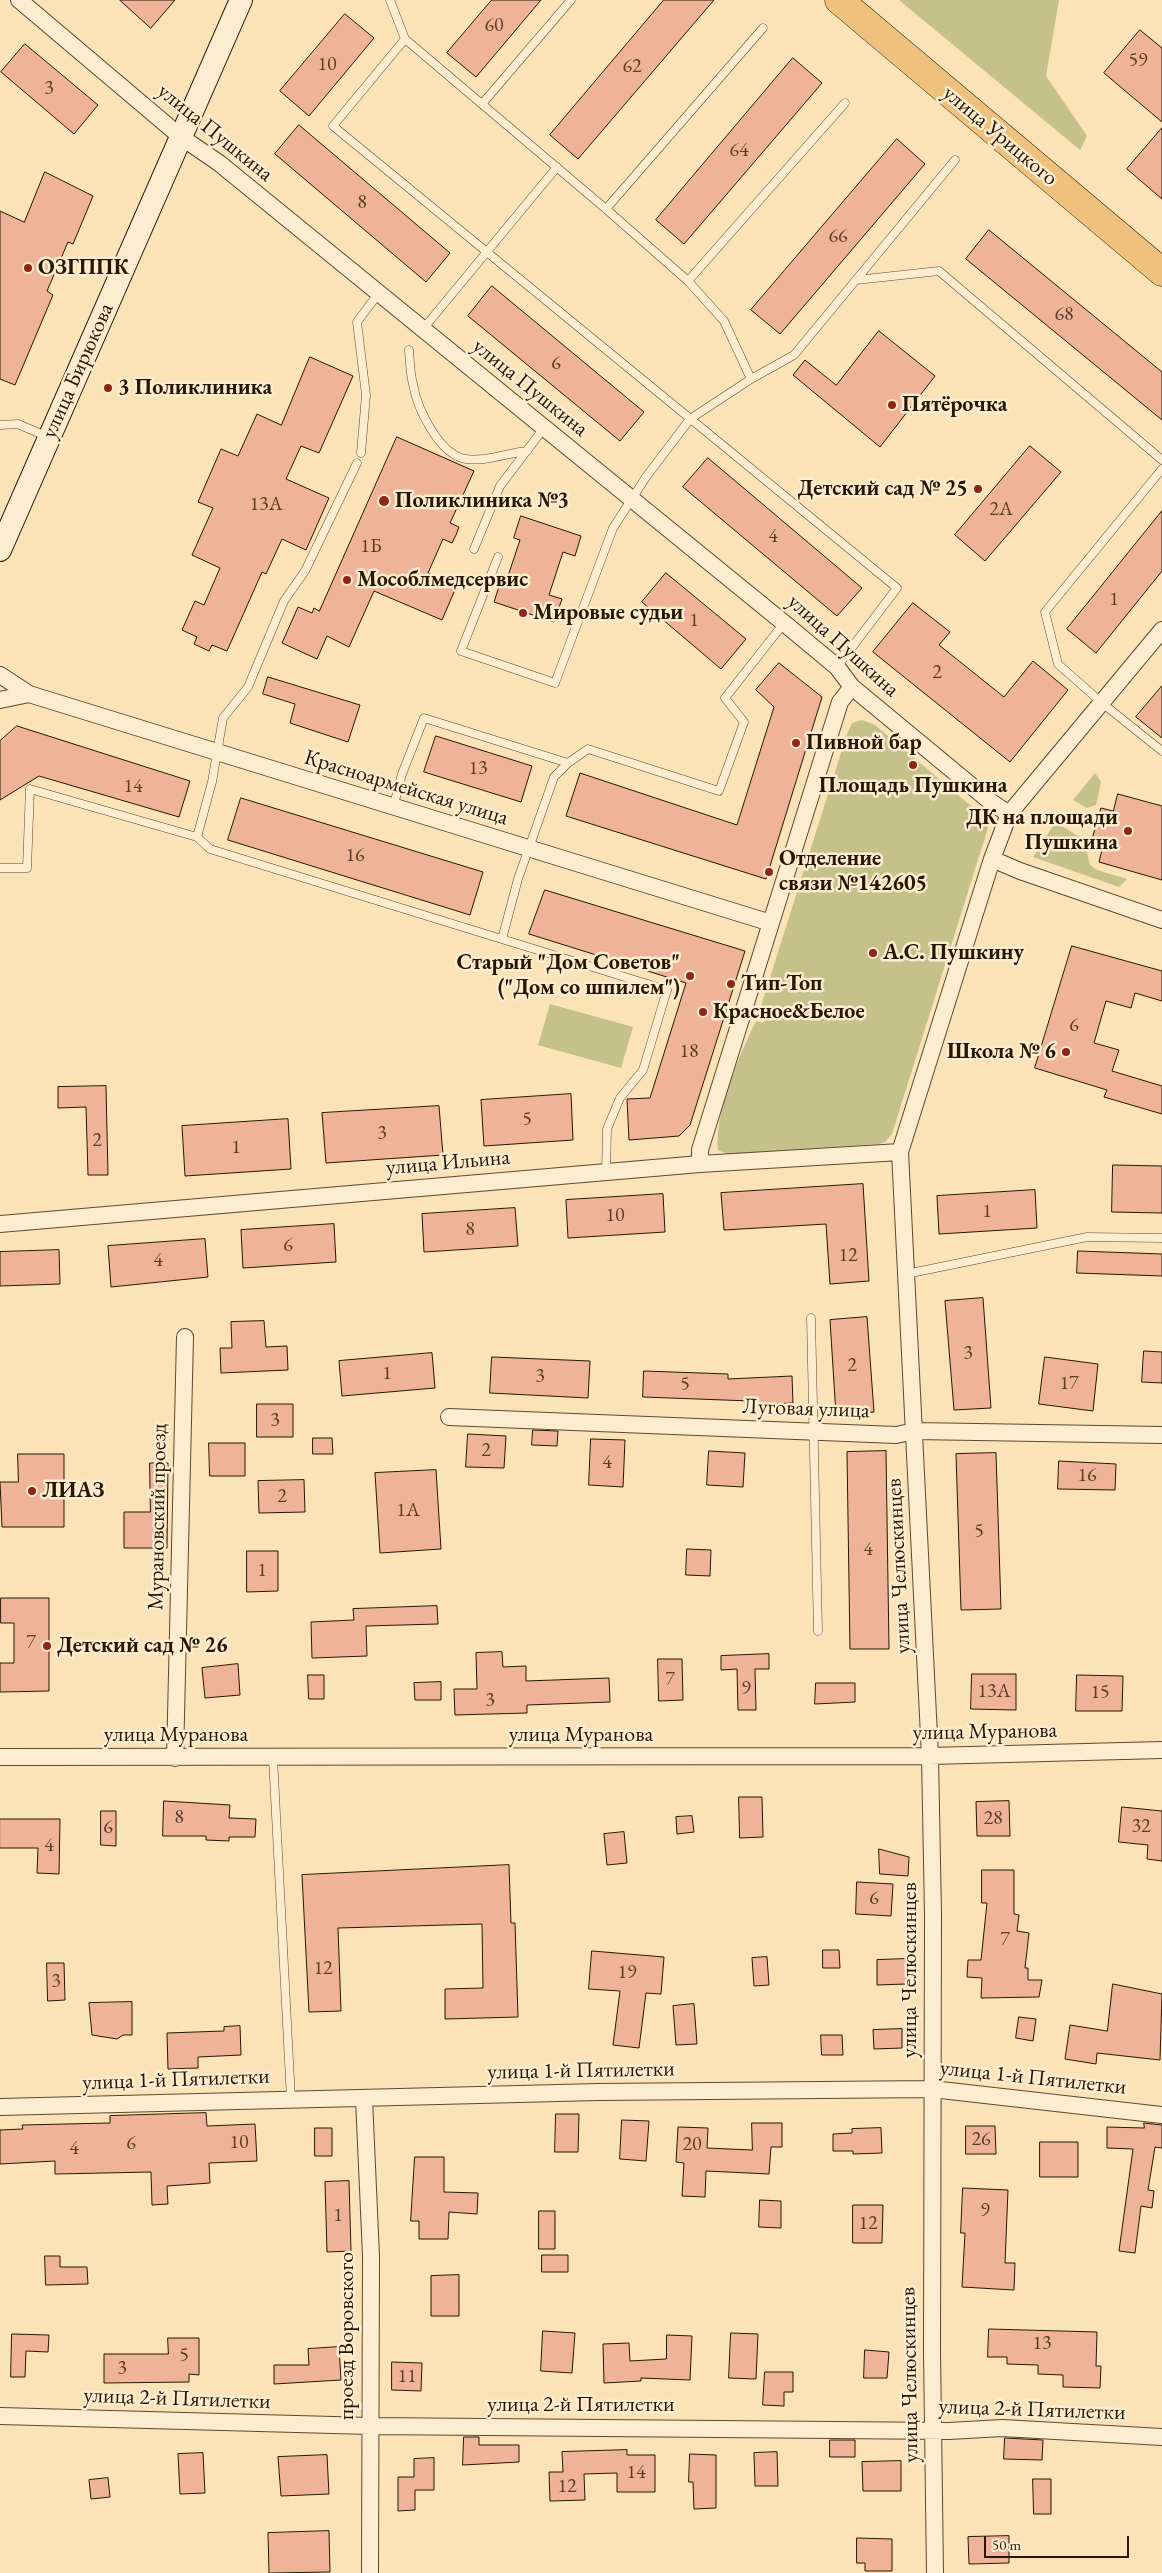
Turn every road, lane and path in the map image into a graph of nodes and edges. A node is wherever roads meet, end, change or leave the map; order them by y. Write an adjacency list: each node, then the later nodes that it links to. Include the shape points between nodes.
1 (19, 0): 10 (street, улица Пушкина)
2 (241, 0): 10 (street, улица Бирюкова)
3 (390, 0): 7 (lane)
4 (570, 0): 9 (lane)
5 (839, 0): 15 (highway, улица Урицкого)
6 (763, 28): 13 (lane)
7 (405, 39): 9 (lane); 14 (lane, via 333,126)
8 (845, 103): 17 (lane)
9 (482, 104): 12 (lane)
10 (181, 137): 18 (street, улица Пушкина, via 219,163); 25 (street, улица Бирюкова)
11 (955, 160): 16 (lane)
12 (557, 167): 13 (lane); 14 (lane)
13 (606, 209): 17 (lane)
14 (486, 252): 19 (lane); 22 (lane)
15 (1162, 272)
16 (856, 280): 21 (lane, via 794,355); 28 (lane, via 939,271)
17 (688, 281): 21 (lane, via 724,321)
18 (378, 294): 19 (street, улица Пушкина); 27 (lane, via 357,322 366,395)
19 (422, 330): 24 (street, улица Пушкина)
20 (409, 350): 26 (lane, via 413,386 426,422 444,448 464,459)
21 (750, 379): 22 (lane)
22 (690, 419): 31 (lane); 37 (lane, via 897,588)
23 (0, 426): 25 (lane, via 18,424)
24 (544, 428): 26 (lane); 31 (street, улица Пушкина)
25 (49, 437): 33 (street, улица Бирюкова)
26 (527, 451): 32 (lane, via 500,486)
27 (361, 454)
28 (1162, 460)
29 (357, 463): 44 (lane, via 305,571 284,601 248,688 223,718)
30 (1162, 469): 42 (lane, via 1045,612 1058,664)
31 (631, 499): 34 (lane, via 613,528 555,683 461,651); 35 (street, улица Пушкина)
32 (474, 548)
33 (0, 550)
34 (498, 557)
35 (784, 623): 37 (street, улица Пушкина); 45 (lane, via 725,698 744,722 719,791 588,748)
36 (1162, 630): 42 (street, улица Челюскинцев)
37 (836, 667): 39 (street, улица Пушкина)
38 (0, 675): 40 (street)
39 (852, 687): 47 (street, улица Пушкина); 53 (street, via 840,702)
40 (29, 694): 41 (street); 44 (street, Красноармейская улица)
41 (0, 700)
42 (1102, 703): 43 (lane); 47 (street, улица Челюскинцев)
43 (1162, 751)
44 (217, 754): 46 (street, Красноармейская улица); 48 (lane)
45 (568, 763): 46 (lane, via 424,718 402,774); 49 (lane, via 554,778)
46 (393, 808): 49 (street, Красноармейская улица)
47 (1009, 814): 50 (street, улица Челюскинцев)
48 (198, 836): 51 (lane, via 30,789 27,868); 54 (lane, via 210,849)
49 (530, 850): 53 (street, Красноармейская улица); 54 (lane, via 518,879)
50 (992, 859): 52 (street); 55 (street, улица Челюскинцев)
51 (0, 868)
52 (1162, 920)
53 (771, 923): 56 (street, via 700,1150)
54 (502, 939): 57 (lane, via 667,990 643,1070 620,1098 607,1129)
55 (900, 1152): 56 (street, улица Ильина); 60 (street, улица Челюскинцев)
56 (700, 1164): 57 (street, улица Ильина)
57 (606, 1172): 58 (street, улица Ильина)
58 (0, 1224)
59 (1162, 1238): 60 (lane, via 1087,1237)
60 (906, 1274): 64 (street, улица Челюскинцев)
61 (811, 1318): 65 (lane)
62 (185, 1337): 71 (street, Мурановский проезд)
63 (449, 1417): 65 (street, Луговая улица)
64 (916, 1431): 65 (street, Луговая улица, via 896,1435); 66 (street, Луговая улица); 69 (street, улица Челюскинцев)
65 (814, 1432): 67 (lane)
66 (1162, 1435)
67 (818, 1631)
68 (1162, 1750): 69 (street, улица Муранова)
69 (930, 1756): 72 (street, улица Муранова); 73 (street, улица Челюскинцев)
70 (0, 1758): 71 (street, улица Муранова)
71 (175, 1758): 72 (street, улица Муранова)
72 (273, 1758): 74 (lane)
73 (932, 2089): 75 (street, улица 1-й Пятилетки, via 598,2092); 77 (street, улица 1-й Пятилетки); 80 (street, улица Челюскинцев)
74 (290, 2099): 75 (street, улица 1-й Пятилетки); 76 (street, улица 1-й Пятилетки)
75 (364, 2100): 79 (street, проезд Воровского, via 371,2256)
76 (0, 2107)
77 (1162, 2115)
78 (0, 2416): 79 (street, улица 2-й Пятилетки)
79 (370, 2426): 80 (street, улица 2-й Пятилетки); 82 (street, проезд Воровского)
80 (933, 2430): 81 (street, улица 2-й Пятилетки, via 1002,2428); 83 (street, улица Челюскинцев)
81 (1162, 2438)
82 (370, 2573)
83 (935, 2573)

